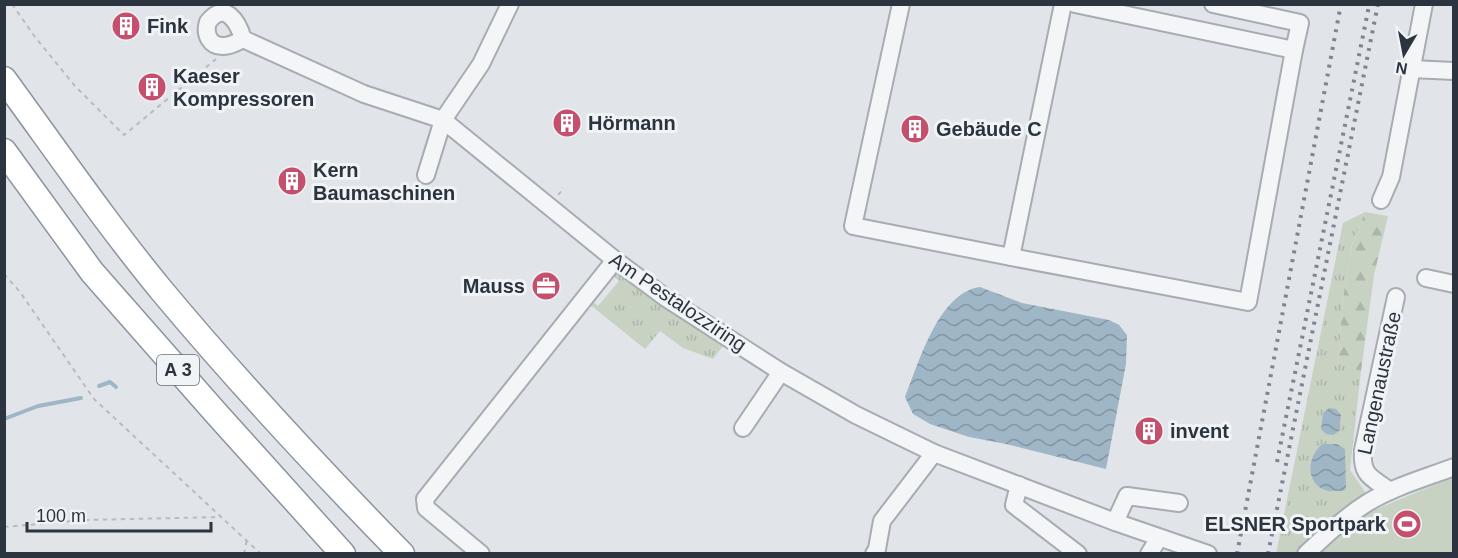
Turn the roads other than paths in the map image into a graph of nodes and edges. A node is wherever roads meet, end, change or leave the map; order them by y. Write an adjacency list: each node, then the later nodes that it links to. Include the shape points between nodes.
1 (510, 4): 12 (street, via 481,64)
2 (901, 4): 16 (street, via 853,226)
3 (1063, 4): 16 (street)
4 (1075, 4): 8 (street)
5 (1213, 4): 8 (street, via 1300,24)
6 (1424, 4): 9 (street)
7 (243, 39): 7 (street, via 236,19 226,14 216,14 208,22 207,33 212,42 225,46); 12 (street, Am Pestalozziring, via 364,94)
8 (1293, 50): 16 (street, via 1248,302)
9 (1411, 69): 10 (street); 15 (street, via 1391,177)
10 (1454, 71)
11 (4, 79): 22 (highway, A 3, via 161,290)
12 (443, 120): 14 (street); 17 (street, Am Pestalozziring)
13 (4, 151): 31 (highway, A 3, via 92,272)
14 (426, 175)
15 (1381, 200)
16 (1011, 257)
17 (615, 260): 21 (street, Am Pestalozziring); 34 (street, via 424,499 426,508)
18 (1426, 278): 19 (street)
19 (1454, 284)
20 (1396, 297): 27 (street, Langenaustraße, via 1362,450 1364,471)
21 (781, 372): 23 (street); 24 (street, Am Pestalozziring, via 870,423)
22 (263, 409): 32 (highway, A 3); 33 (highway, via 329,461)
23 (743, 428)
24 (934, 453): 26 (street, Am Pestalozziring); 35 (street, via 882,521)
25 (1454, 467): 27 (street)
26 (1019, 485): 29 (street, Am Pestalozziring); 36 (street, via 1014,505)
27 (1390, 491): 39 (street, via 1349,515)
28 (1179, 503): 29 (street, via 1127,496)
29 (1115, 522): 30 (street, Am Pestalozziring)
30 (1160, 538): 37 (street); 38 (street)
31 (343, 554)
32 (402, 554)
33 (421, 554)
34 (481, 554)
35 (874, 554)
36 (1078, 554)
37 (1149, 554)
38 (1208, 554)
39 (1306, 554)

